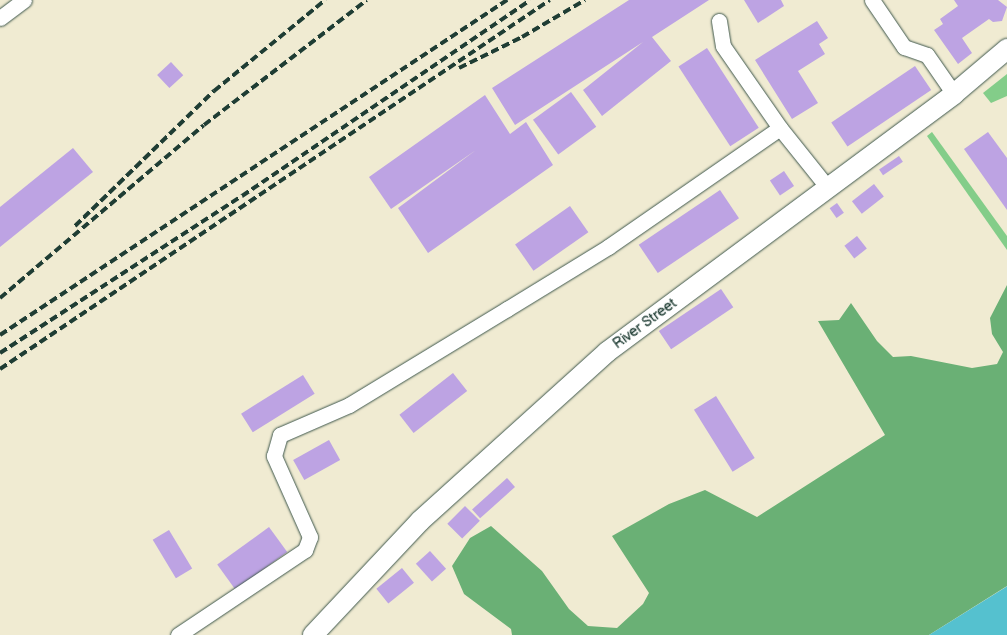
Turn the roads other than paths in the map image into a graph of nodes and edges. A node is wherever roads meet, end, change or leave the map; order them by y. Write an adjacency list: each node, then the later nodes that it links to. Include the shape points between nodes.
1 (24, 0): 3 (street)
2 (872, 0): 6 (street, via 904,47 927,55)
3 (0, 18)
4 (719, 21): 7 (street, via 723,46)
5 (1007, 49): 6 (main road, River Street)
6 (954, 94): 8 (main road, River Street)
7 (780, 128): 8 (street); 9 (street, via 608,247 349,405 280,435 274,456 310,537 305,550)
8 (828, 188): 10 (main road, River Street, via 607,352 420,521)
9 (178, 635)
10 (313, 635)

